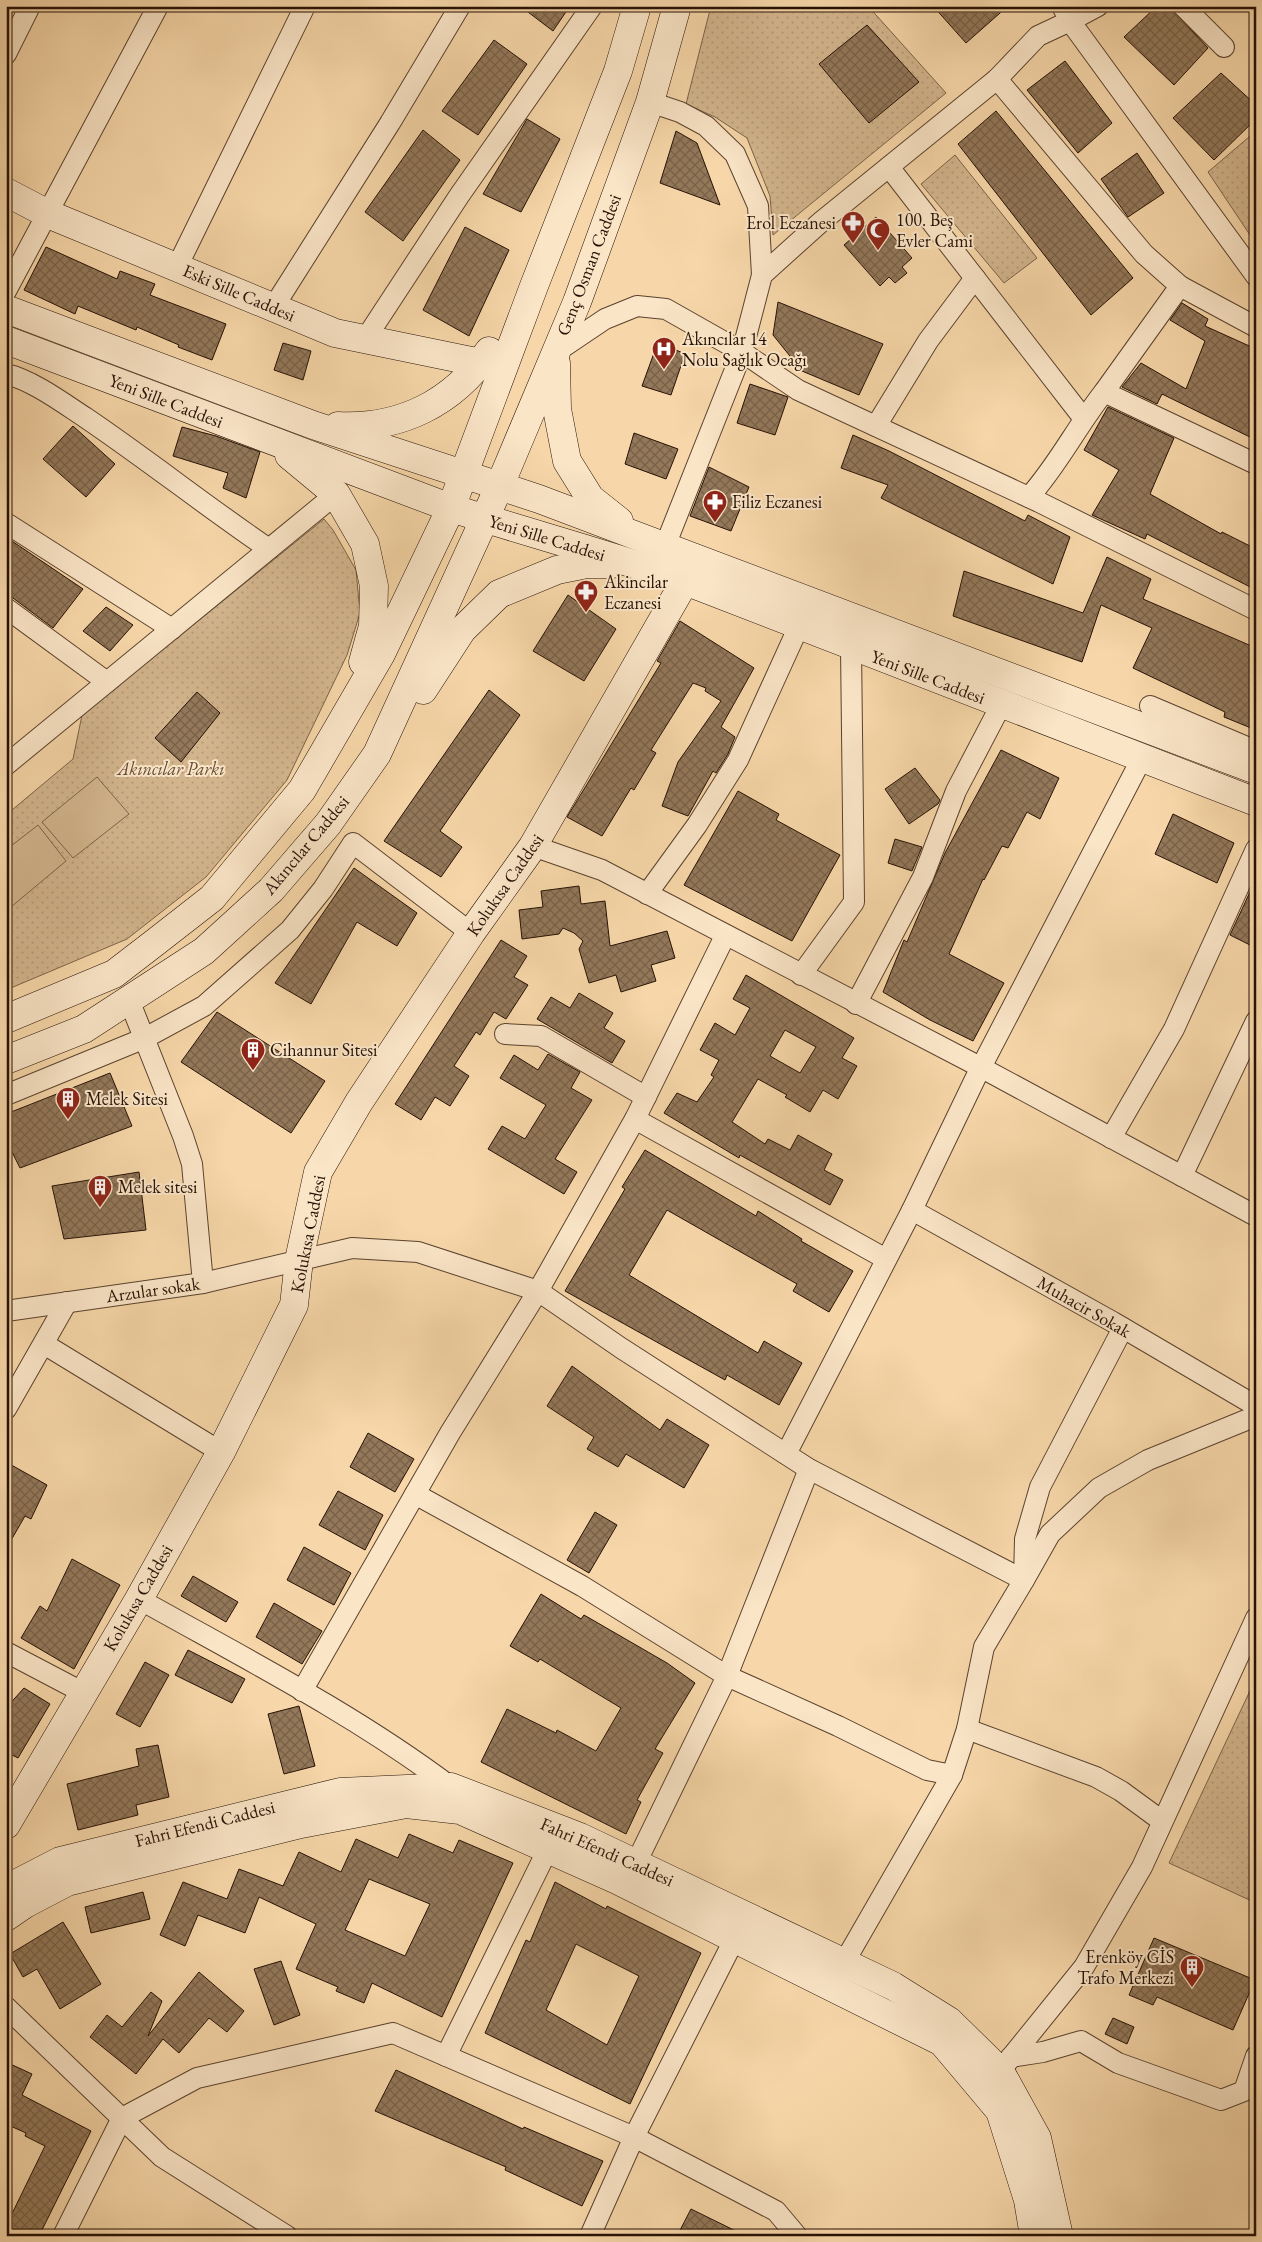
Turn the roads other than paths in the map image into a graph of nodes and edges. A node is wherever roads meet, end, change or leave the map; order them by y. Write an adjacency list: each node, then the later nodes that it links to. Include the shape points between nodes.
1 (30, 6): 12 (street)
2 (158, 6): 17 (street)
3 (304, 6): 18 (street)
4 (460, 6): 25 (street)
5 (592, 6): 28 (street, via 459,196)
6 (637, 6): 22 (main road, via 618,71)
7 (677, 6): 14 (main road, Genç Osman Caddesi)
8 (1098, 6): 10 (street)
9 (1183, 6): 11 (street)
10 (1066, 14): 13 (street, via 1038,36); 20 (street)
11 (1224, 47)
12 (6, 54)
13 (997, 79): 15 (street); 23 (street, via 1144,254)
14 (650, 102): 19 (street, via 680,112 706,126 734,154 758,206); 30 (main road, Genç Osman Caddesi)
15 (889, 167): 19 (street); 21 (street)
16 (6, 192): 17 (main road, Eski Sille Caddesi)
17 (48, 214): 18 (main road, Eski Sille Caddesi); 24 (street)
18 (177, 267): 25 (main road, Eski Sille Caddesi)
19 (762, 275): 31 (street)
20 (1256, 276)
21 (975, 278): 35 (street); 37 (street, via 928,341)
22 (534, 286): 32 (main road); 40 (main road)
23 (1180, 286): 27 (street); 34 (street)
24 (6, 291)
25 (273, 308): 28 (main road, Eski Sille Caddesi, via 335,333)
26 (6, 309): 36 (main road, Yeni Sille Caddesi)
27 (1256, 327)
28 (366, 338): 32 (main road, Eski Sille Caddesi)
29 (6, 340): 38 (main road, Yeni Sille Caddesi)
30 (556, 352): 31 (street, via 605,319 637,306 666,309); 41 (main road, Genç Osman Caddesi); 47 (main road, via 557,409 567,461 590,498)
31 (742, 352): 37 (street, via 798,390); 48 (street)
32 (481, 363): 36 (main road, via 457,388 426,410 393,421 357,427)
33 (6, 374): 49 (street, via 56,398)
34 (1104, 392): 35 (street); 39 (street)
35 (1084, 419): 43 (street, via 1065,451)
36 (313, 425): 40 (main road, Yeni Sille Caddesi)
37 (876, 426): 43 (street)
38 (275, 443): 42 (main road); 44 (main road, Yeni Sille Caddesi)
39 (1256, 464)
40 (465, 473): 41 (main road, Yeni Sille Caddesi); 44 (main road)
41 (500, 486): 45 (main road, Genç Osman Caddesi); 47 (main road, Yeni Sille Caddesi)
42 (336, 494): 49 (street); 60 (main road, via 366,544 374,586 373,626)
43 (1029, 497): 53 (street)
44 (451, 508): 45 (main road, Yeni Sille Caddesi); 60 (main road)
45 (485, 519): 50 (main road, Yeni Sille Caddesi); 62 (main road, Akıncılar Caddesi)
46 (6, 523): 55 (street)
47 (635, 535): 48 (main road, Yeni Sille Caddesi)
48 (665, 546): 65 (main road, Yeni Sille Caddesi)
49 (270, 549): 55 (street)
50 (638, 565): 51 (main road, Yeni Sille Caddesi); 62 (main road, via 587,564 556,570 498,594 462,630 436,667 401,728)
51 (685, 582): 54 (main road, Yeni Sille Caddesi); 68 (main road, Kolukısa Caddesi)
52 (6, 608): 57 (street)
53 (1256, 610)
54 (799, 626): 56 (main road, Yeni Sille Caddesi); 70 (street, via 738,760 697,825)
55 (172, 629): 57 (street)
56 (858, 654): 59 (main road, Yeni Sille Caddesi); 73 (street, via 854,902)
57 (107, 682): 64 (street)
58 (1150, 706): 61 (street)
59 (998, 710): 63 (main road, Yeni Sille Caddesi); 67 (street); 75 (street, via 956,791 923,877)
60 (349, 711): 76 (main road, via 302,790 212,898 114,974)
61 (1256, 751)
62 (377, 754): 74 (main road, Akıncılar Caddesi, via 328,824 271,890 204,951)
63 (1142, 758): 66 (main road, Yeni Sille Caddesi); 81 (street)
64 (6, 766)
65 (1256, 770)
66 (1256, 802)
67 (1256, 815)
68 (533, 846): 70 (street, via 602,870); 71 (main road, Kolukısa Caddesi)
69 (1256, 849): 85 (street, via 1174,1028)
70 (647, 894): 72 (street)
71 (471, 933): 79 (street, via 353,842 323,889 290,930 204,1006); 90 (main road, Kolukısa Caddesi, via 359,1102 318,1172)
72 (725, 936): 73 (street); 83 (street)
73 (801, 975): 75 (street)
74 (129, 1000): 79 (street); 80 (main road, Akıncılar Caddesi, via 84,1029)
75 (856, 1004): 81 (street)
76 (6, 1020)
77 (1256, 1021): 86 (street)
78 (505, 1034): 83 (street, via 540,1036)
79 (145, 1038): 82 (street); 91 (street, via 192,1164)
80 (6, 1060)
81 (982, 1068): 85 (street); 87 (street)
82 (6, 1095)
83 (646, 1097): 84 (street)
84 (635, 1119): 89 (street); 92 (street)
85 (1112, 1138): 86 (street)
86 (1182, 1176): 88 (street)
87 (912, 1210): 89 (street); 95 (street, Muhacir Sokak)
88 (1256, 1216)
89 (886, 1259): 101 (street)
90 (299, 1260): 91 (street, Arzular sokak); 92 (street, Arzular sokak, via 352,1248 418,1252); 100 (main road, Kolukısa Caddesi, via 294,1305)
91 (203, 1283): 93 (street, Arzular sokak)
92 (538, 1291): 101 (street, Arzular sokak); 103 (street)
93 (67, 1302): 94 (street, Arzular sokak); 96 (street)
94 (6, 1311)
95 (1123, 1328): 97 (street, Muhacir Sokak); 104 (street, via 1040,1487 1025,1539)
96 (44, 1344): 98 (street); 100 (street)
97 (1256, 1406)
98 (6, 1409)
99 (1256, 1416): 104 (street, via 1148,1460 1099,1488 1050,1534)
100 (221, 1452): 105 (main road, Kolukısa Caddesi)
101 (786, 1454): 102 (street, Arzular sokak)
102 (809, 1469): 104 (street, Arzular sokak); 108 (street)
103 (415, 1494): 108 (street, via 582,1586); 109 (street)
104 (1024, 1580): 111 (street, via 984,1647)
105 (139, 1599): 109 (street); 110 (main road, Kolukısa Caddesi)
106 (1256, 1618): 114 (street)
107 (6, 1652): 110 (street)
108 (727, 1676): 112 (street, via 927,1770); 117 (street)
109 (302, 1691): 113 (street, via 411,1756)
110 (84, 1693): 115 (main road, Kolukısa Caddesi)
111 (967, 1729): 112 (street); 114 (street, via 1096,1777)
112 (952, 1775): 121 (street)
113 (451, 1787): 117 (main road, Fahri Efendi Caddesi, via 580,1836); 118 (main road, Fahri Efendi Caddesi, via 340,1792 60,1861)
114 (1162, 1821): 125 (street, via 1142,1867 1084,1967)
115 (6, 1826)
116 (548, 1849): 119 (main road, Fahri Efendi Caddesi, via 460,1810 406,1804 301,1824 67,1882); 120 (main road, Fahri Efendi Caddesi); 123 (street)
117 (636, 1863): 121 (main road, Fahri Efendi Caddesi)
118 (6, 1889)
119 (6, 1917)
120 (735, 1938): 121 (main road, Fahri Efendi Caddesi); 127 (street)
121 (837, 1974): 125 (main road, Fahri Efendi Caddesi, via 892,1986 949,2021); 132 (main road, Fahri Efendi Caddesi, via 942,2042 1000,2111 1028,2200)
122 (6, 2007): 126 (street)
123 (446, 2056): 126 (street, via 393,2033 197,2078); 127 (street)
124 (1256, 2056): 125 (street, via 1244,2091 1221,2100 1118,2063 1081,2041)
125 (1005, 2064): 133 (main road, Fahri Efendi Caddesi, via 1037,2138)
126 (122, 2118): 128 (street); 129 (street, via 162,2157)
127 (634, 2137): 130 (street); 131 (street, via 776,2211)
128 (63, 2236)
129 (287, 2236)
130 (590, 2236)
131 (797, 2236)
132 (1034, 2236)
133 (1059, 2236)

